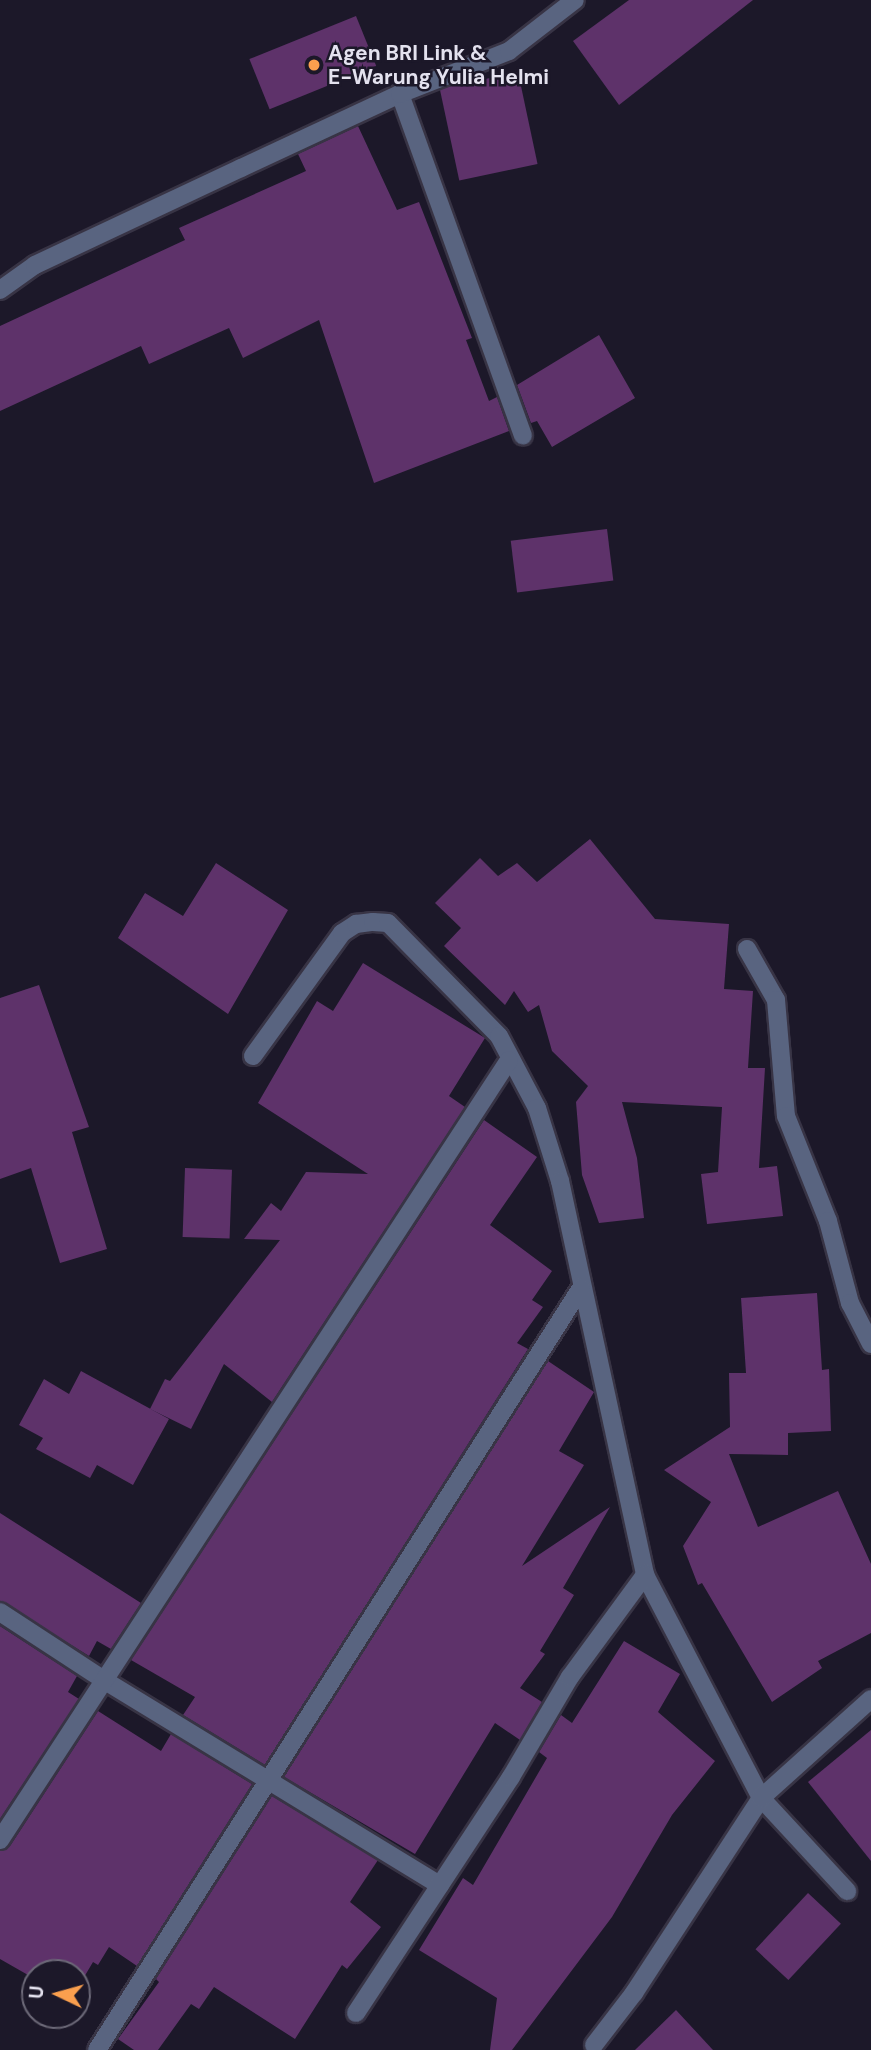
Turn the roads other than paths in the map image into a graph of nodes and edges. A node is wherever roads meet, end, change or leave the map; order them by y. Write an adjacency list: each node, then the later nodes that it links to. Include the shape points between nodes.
1 (575, 0): 2 (street, via 509,51)
2 (400, 94): 3 (street, via 35,265); 4 (street)
3 (0, 290)
4 (523, 436)
5 (747, 949): 9 (street, via 776,1000 786,1116 828,1221 850,1303)
6 (253, 1056): 7 (street, via 342,933 355,924 373,922 388,923 499,1036)
7 (509, 1060): 8 (street, via 537,1108 560,1181); 12 (street)
8 (581, 1288): 10 (street, via 609,1395 623,1485); 14 (street)
9 (871, 1344)
10 (645, 1576): 15 (street); 17 (street, via 570,1677)
11 (0, 1612): 12 (street)
12 (107, 1682): 14 (street); 16 (street)
13 (871, 1699): 15 (street)
14 (265, 1780): 17 (street); 21 (street)
15 (761, 1798): 18 (street); 20 (street, via 634,1993)
16 (0, 1840)
17 (440, 1885): 19 (street)
18 (847, 1891)
19 (356, 2013)
20 (594, 2045)
21 (97, 2050)

